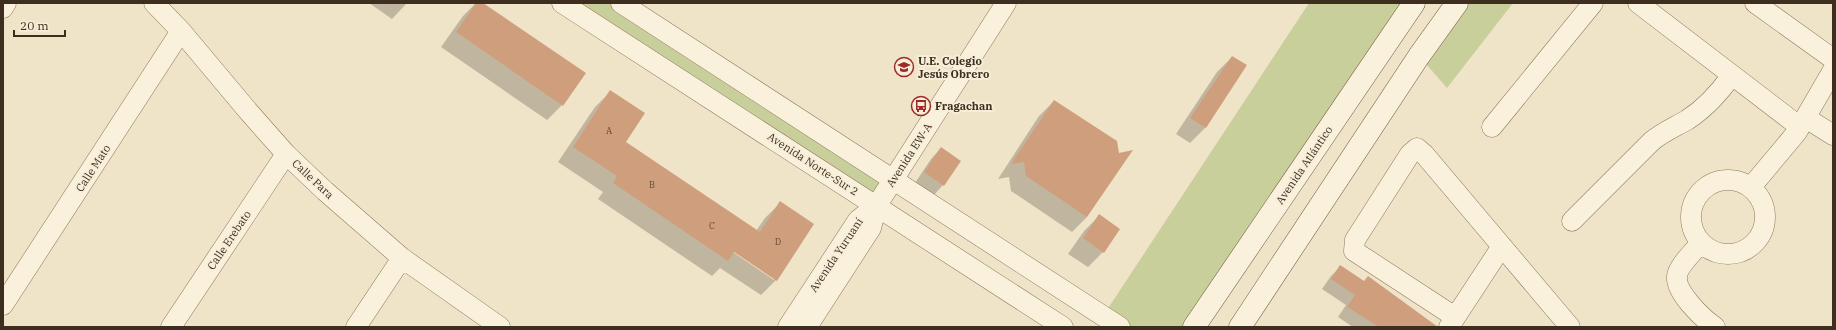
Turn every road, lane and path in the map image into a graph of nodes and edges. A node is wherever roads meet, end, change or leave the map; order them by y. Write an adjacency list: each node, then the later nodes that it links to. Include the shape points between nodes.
1 (6, 3): 11 (street)
2 (154, 3): 12 (street, Calle Para)
3 (562, 3): 22 (street, Avenida Norte-Sur 2)
4 (621, 3): 20 (street)
5 (1006, 3): 20 (street, Avenida EW-A)
6 (1414, 3): 28 (main road, Avenida Atlántico)
7 (1456, 3): 38 (main road)
8 (1593, 3): 17 (street)
9 (1638, 3): 15 (street)
10 (1755, 3): 13 (street)
11 (3, 8)
12 (181, 30): 19 (street, Calle Para); 27 (street, Calle Mato)
13 (1833, 59)
14 (1833, 70): 16 (street)
15 (1732, 75): 16 (street); 23 (street, via 1715,98 1652,141)
16 (1803, 122): 18 (street); 21 (street, via 1787,146)
17 (1492, 128)
18 (1833, 135)
19 (286, 154): 26 (street, Calle Para); 30 (street, Calle Erebato)
20 (894, 179): 22 (street, Avenida EW-A); 36 (street)
21 (1751, 187): 24 (street, via 1729,180 1706,187 1692,207 1691,220 1694,232); 24 (street, via 1759,196 1766,218 1757,240 1748,249 1736,254 1723,254)
22 (877, 205): 33 (street, Avenida Yuruaní, via 858,220); 34 (street, Avenida Yuruaní, via 871,228); 35 (street, Avenida Norte-Sur 2)
23 (1572, 221)
24 (1701, 243): 40 (street, via 1680,268 1677,275 1678,287)
25 (1502, 246): 29 (street); 29 (street, via 1420,149 1414,149 1355,240 1354,251); 39 (street)
26 (402, 258): 31 (street); 32 (street, Calle Para)
27 (3, 304)
28 (1198, 320): 37 (main road, Avenida Atlántico)
29 (1452, 322)
30 (172, 327)
31 (356, 327)
32 (500, 327)
33 (788, 327)
34 (806, 327)
35 (1063, 327)
36 (1120, 327)
37 (1185, 327)
38 (1240, 327)
39 (1570, 327)
40 (1715, 327)

